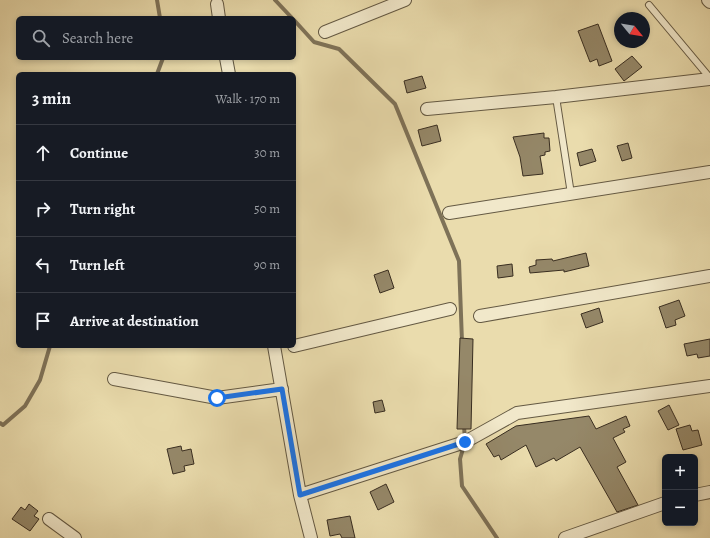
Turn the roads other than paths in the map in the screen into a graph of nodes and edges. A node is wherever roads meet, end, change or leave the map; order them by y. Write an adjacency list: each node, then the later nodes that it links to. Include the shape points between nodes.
1 (405, 0): 7 (street)
2 (708, 0): 3 (street)
3 (710, 2)
4 (217, 4): 6 (street)
5 (649, 5): 10 (lane)
6 (219, 16)
7 (325, 32)
8 (226, 60): 9 (street)
9 (229, 72)
10 (710, 78): 11 (street)
11 (556, 97): 12 (street); 14 (lane)
12 (427, 109)
13 (710, 172): 14 (street)
14 (571, 194): 15 (street)
15 (449, 213)
16 (710, 276): 18 (street)
17 (450, 309): 19 (street)
18 (480, 316)
19 (296, 346)
20 (275, 348): 23 (street)
21 (114, 379): 23 (street, via 217,398)
22 (710, 386): 26 (street, via 517,413 465,442)
23 (282, 389): 26 (street)
24 (710, 492): 25 (street)
25 (698, 494)
26 (300, 495): 30 (street)
27 (662, 504): 31 (street)
28 (49, 519): 29 (street)
29 (74, 538)
30 (311, 538)
31 (565, 538)

